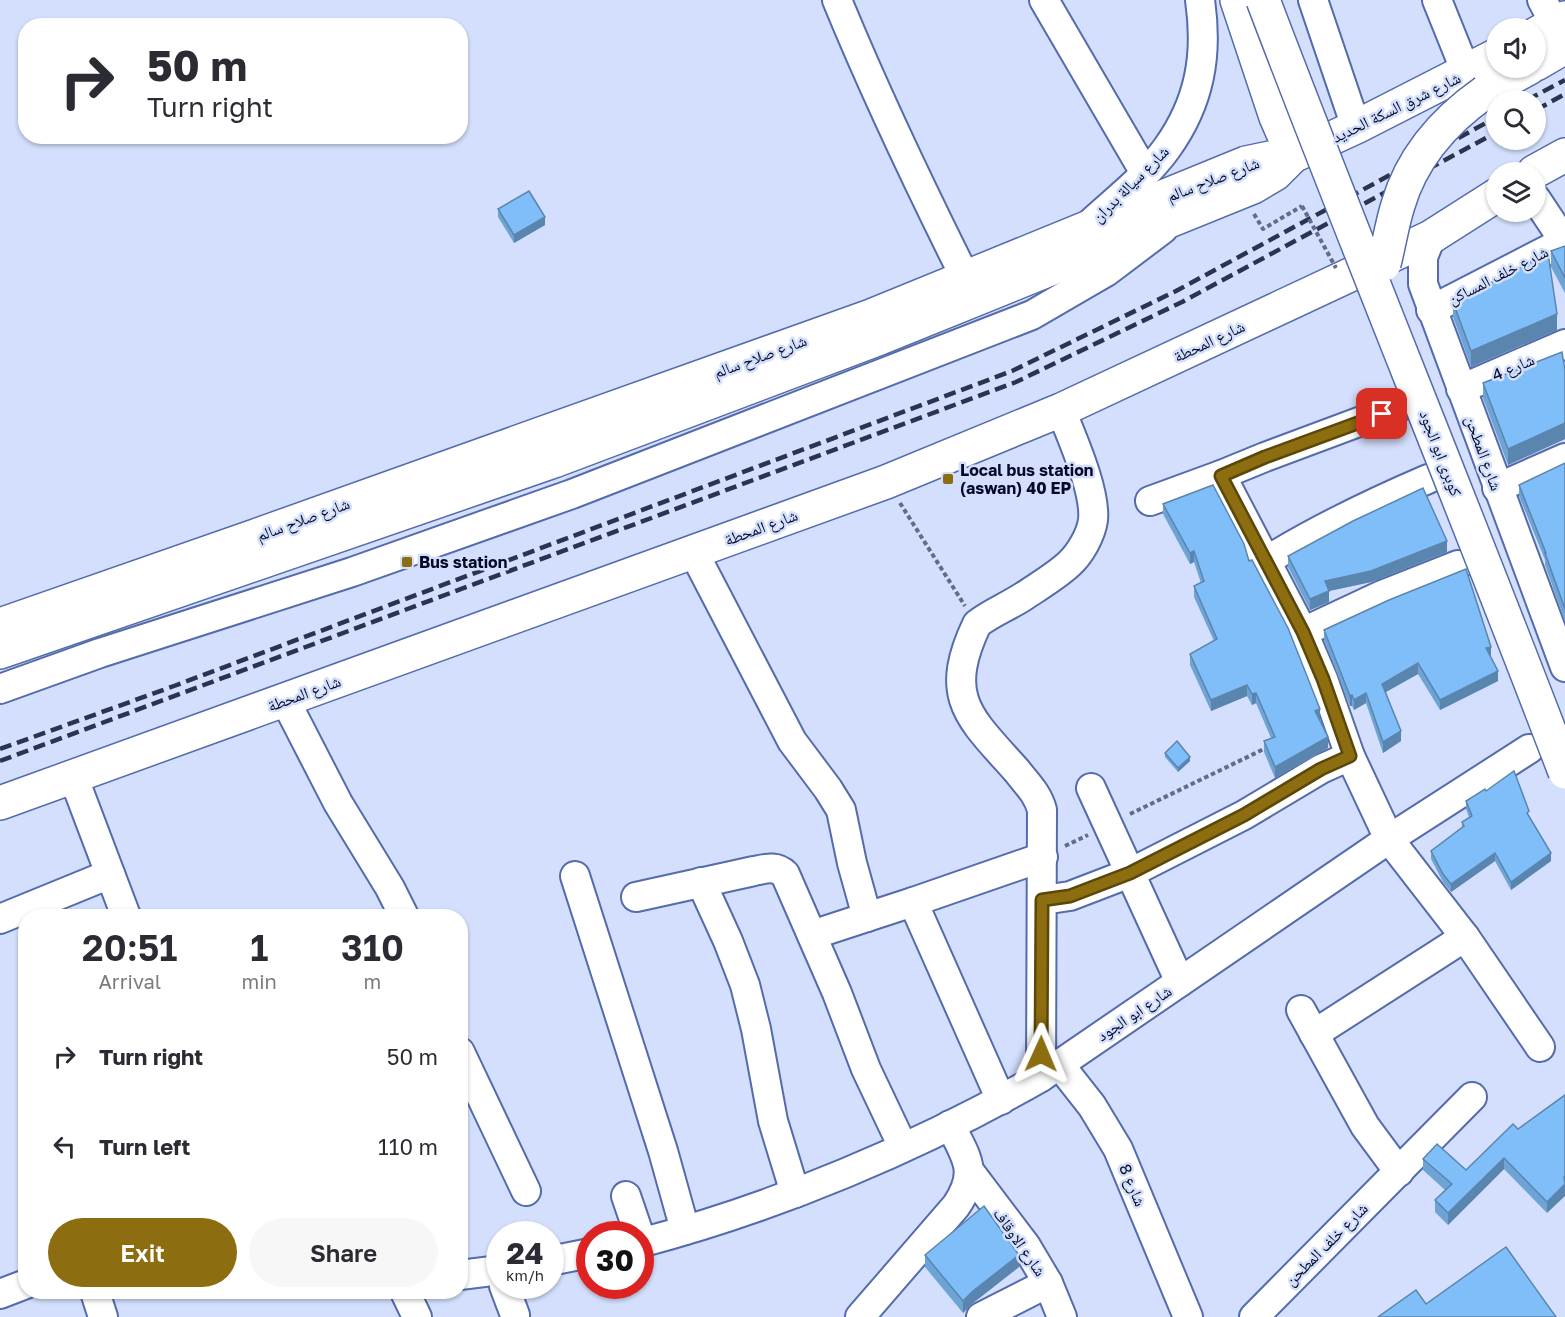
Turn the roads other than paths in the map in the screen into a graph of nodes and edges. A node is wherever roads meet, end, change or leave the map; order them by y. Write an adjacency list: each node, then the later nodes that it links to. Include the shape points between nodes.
1 (837, 0): 26 (street, via 868,76)
2 (1044, 0): 18 (street)
3 (1200, 0): 18 (street, شارع سيالة بدران, via 1203,61 1196,92 1184,122)
4 (1237, 0): 16 (main road)
5 (1263, 0): 49 (main road, كوبرى ابو الجود, bridge)
6 (1285, 0): 25 (main road, كوبرى ابو الجود)
7 (1313, 0): 14 (street)
8 (1437, 0): 13 (street)
9 (1553, 25): 10 (main road)
10 (1546, 41)
11 (1486, 68): 13 (main road, شارع شرق السكة الحديد)
12 (1490, 78): 13 (main road)
13 (1475, 82): 14 (main road, شارع شرق السكة الحديد); 25 (main road, bridge, via 1409,176 1398,203)
14 (1356, 127): 16 (main road, شارع شرق السكة الحديد)
15 (1565, 155): 17 (main road)
16 (1293, 156): 21 (main road, شارع صلاح سالم, via 1275,174 1253,187); 22 (main road, شارع صلاح سالم, via 1246,163)
17 (1546, 165)
18 (1145, 173): 22 (street, شارع سيالة بدران)
19 (1486, 202): 23 (main road, شارع المحطة)
20 (1546, 214): 24 (street)
21 (1173, 221): 42 (main road, شارع صلاح سالم, via 880,338 554,461); 44 (street, via 1106,272 1032,315 572,494 352,573)
22 (1084, 230): 26 (main road, شارع صلاح سالم)
23 (1431, 237): 27 (street, شارع المطحن, via 1423,257 1423,284); 31 (main road, شارع المحطة)
24 (1564, 241): 27 (street, شارع خلف المساكن)
25 (1384, 264): 46 (main road, كوبرى ابو الجود)
26 (966, 279): 40 (main road, شارع صلاح سالم)
27 (1431, 310): 29 (street, شارع المطحن)
28 (1565, 344): 29 (street, شارع 4)
29 (1461, 389): 35 (street, شارع المطحن)
30 (1399, 407): 33 (street)
31 (1061, 410): 37 (main road, شارع المحطة, via 886,482); 54 (street, via 1093,506 1093,522 1070,563 977,624 960,684 962,699 982,732 1040,802)
32 (1565, 458): 35 (street)
33 (1221, 476): 36 (street); 38 (street)
34 (1428, 479): 38 (street, via 1356,510)
35 (1497, 488): 43 (street, شارع المطحن)
36 (1150, 501)
37 (693, 551): 45 (main road, شارع المحطة); 66 (street, via 792,741 841,810)
38 (1266, 561): 41 (street)
39 (1458, 566): 41 (street, via 1382,595)
40 (0, 625)
41 (1303, 632): 48 (street)
42 (0, 652)
43 (1565, 667)
44 (0, 689)
45 (285, 700): 50 (main road, شارع المحطة); 64 (street, via 338,803)
46 (1565, 721)
47 (1528, 749): 53 (street, شارع ابو الجود)
48 (1350, 756): 53 (street); 55 (street)
49 (1565, 772)
50 (74, 776): 52 (main road, شارع المحطة); 56 (street)
51 (1091, 788): 55 (street)
52 (0, 803)
53 (1389, 839): 69 (street); 70 (street, شارع ابو الجود)
54 (1043, 857): 60 (street); 61 (street)
55 (1130, 873): 60 (street, via 1070,896); 70 (street)
56 (110, 874): 62 (street); 63 (street)
57 (575, 876): 84 (street)
58 (701, 882): 59 (street); 68 (street, via 770,868 781,871); 81 (street, via 745,985 773,1121)
59 (636, 897)
60 (1042, 900): 72 (street)
61 (913, 902): 66 (street); 75 (street)
62 (24, 909)
63 (123, 909)
64 (400, 909)
65 (18, 912): 67 (street)
66 (867, 917): 68 (street)
67 (0, 919)
68 (812, 935): 77 (street)
69 (1465, 937): 71 (street); 79 (street, via 1308,1022 1365,1126)
70 (1180, 982): 72 (street, شارع ابو الجود)
71 (1540, 1047)
72 (1050, 1070): 75 (street, شارع ابو الجود); 100 (street, شارع 8, via 1092,1106 1118,1149)
73 (468, 1071): 80 (street)
74 (1472, 1097): 79 (street, شارع خلف المطحن)
75 (1000, 1100): 76 (street, شارع ابو الجود)
76 (950, 1125): 77 (street, شارع ابو الجود); 78 (street, شارع الاوقاف)
77 (903, 1147): 81 (street, شارع ابو الجود)
78 (969, 1172): 88 (street, شارع الاوقاف, via 1026,1246); 94 (street, via 966,1191 956,1206)
79 (1399, 1172): 101 (street, شارع خلف المطحن)
80 (526, 1191)
81 (795, 1193): 84 (street, شارع ابو الجود)
82 (626, 1196): 83 (street)
83 (634, 1221)
84 (685, 1230): 85 (street, شارع ابو الجود)
85 (654, 1237)
86 (468, 1275): 87 (street)
87 (486, 1275)
88 (1048, 1283): 98 (street); 99 (street, شارع الاوقاف)
89 (18, 1287): 90 (street)
90 (0, 1294)
91 (97, 1299): 96 (street)
92 (408, 1299): 97 (street)
93 (508, 1299): 95 (street)
94 (870, 1314)
95 (514, 1315)
96 (103, 1317)
97 (417, 1317)
98 (981, 1317)
99 (1062, 1317)
100 (1188, 1317)
101 (1254, 1317)

